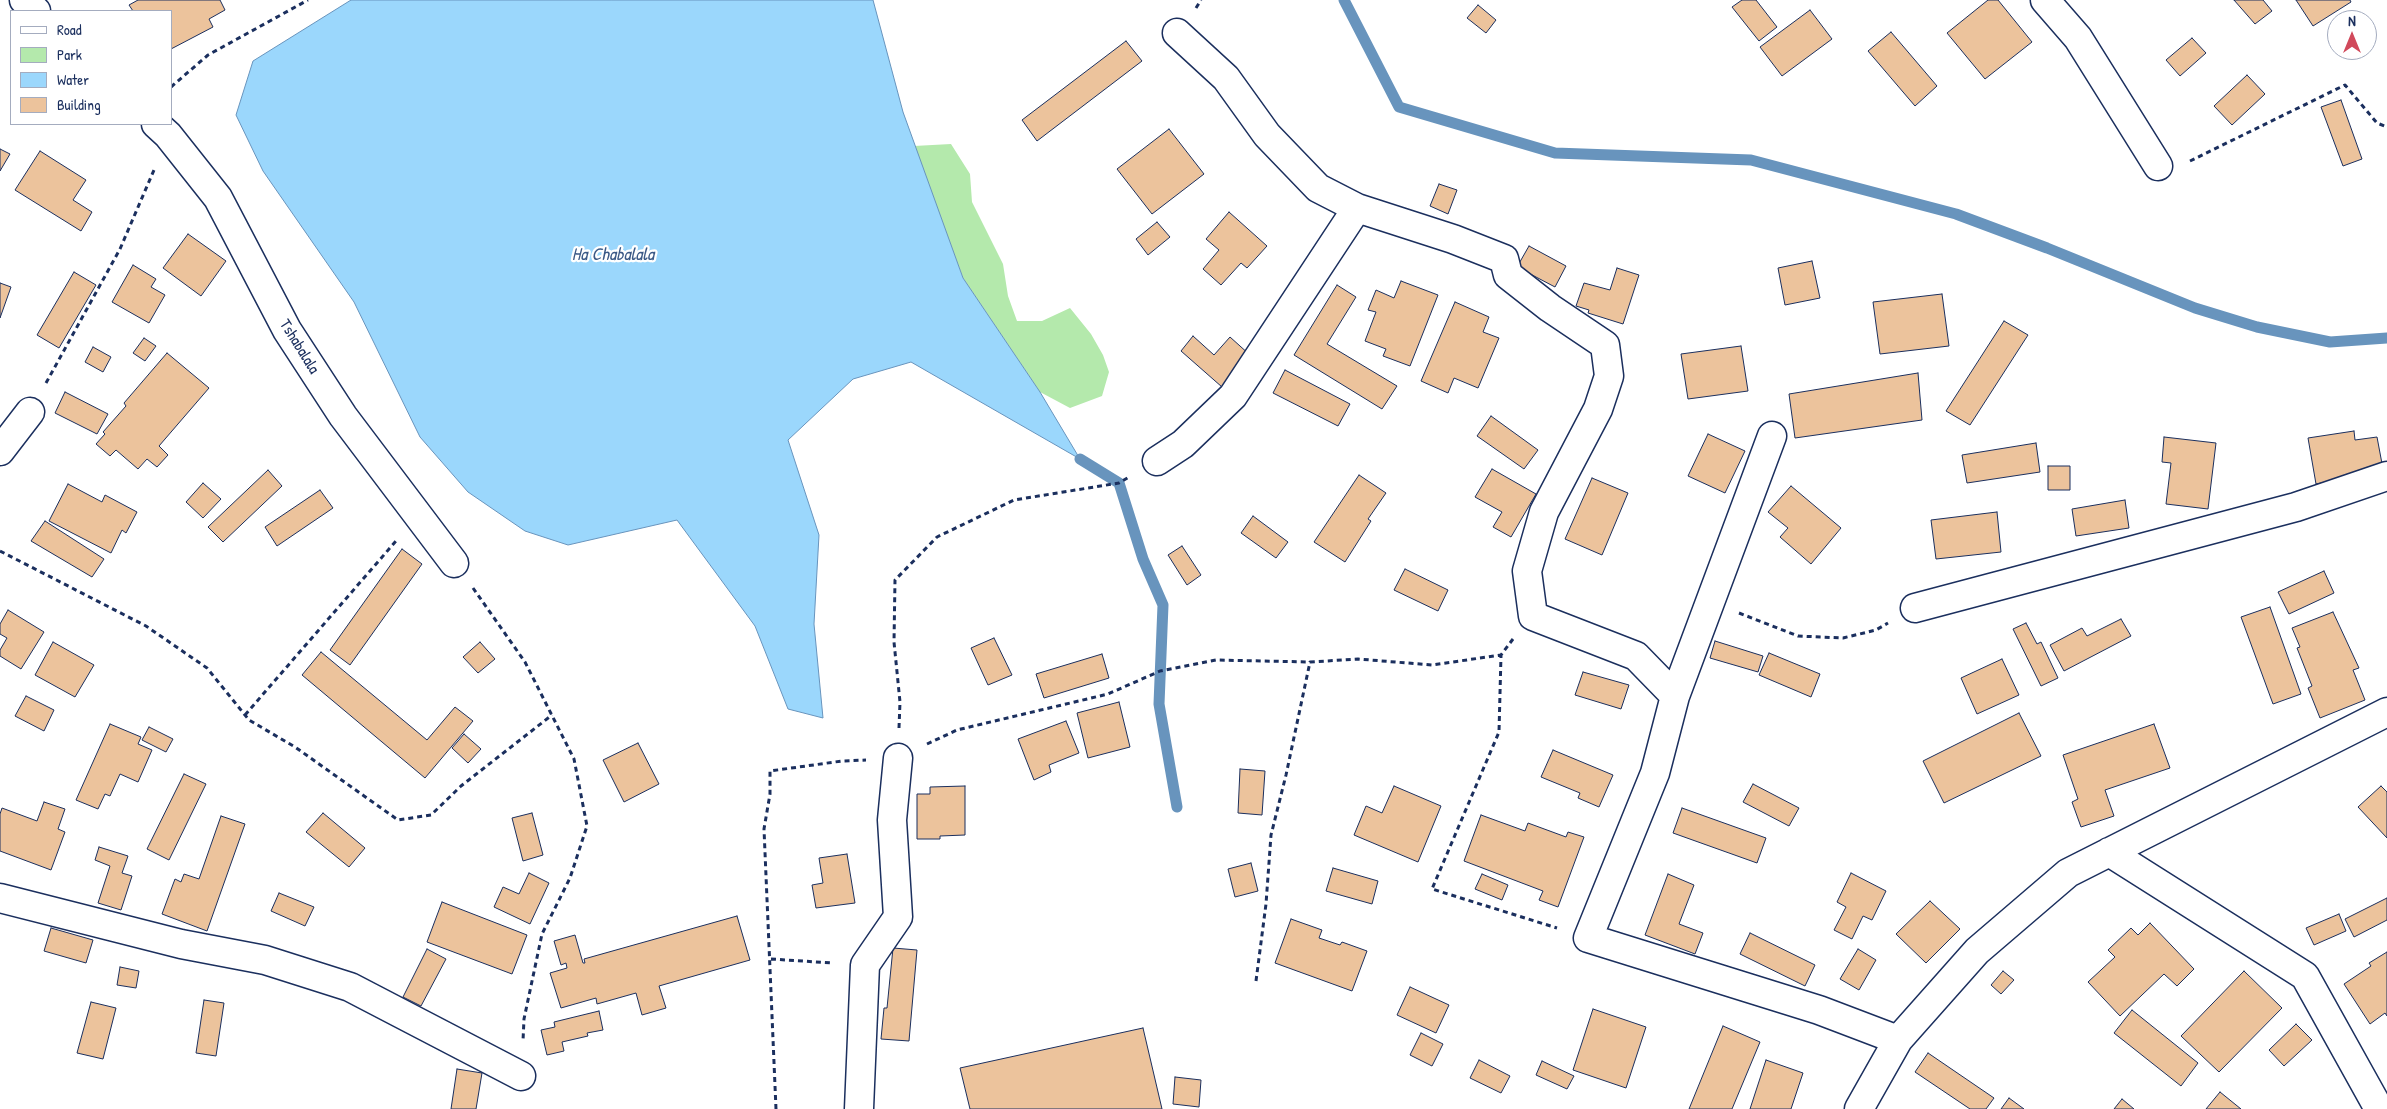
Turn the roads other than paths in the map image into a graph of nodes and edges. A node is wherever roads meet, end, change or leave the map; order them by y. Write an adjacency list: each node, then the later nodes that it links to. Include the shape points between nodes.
1 (24, 0): 3 (street)
2 (2045, 0): 6 (street, via 2078,38)
3 (35, 10)
4 (1177, 33): 7 (street, via 1226,78 1267,135 1318,188)
5 (162, 130): 13 (street, Tshabalala, via 218,198 287,330 342,416)
6 (2158, 166)
7 (1357, 208): 11 (street, via 1233,396 1183,444); 15 (street, via 1454,239 1504,259 1508,275 1605,345 1609,376 1598,409 1544,512 1527,572 1533,616 1636,656)
8 (30, 412): 10 (street)
9 (1772, 436): 15 (street)
10 (0, 451)
11 (1157, 461)
12 (2387, 476): 14 (street, via 2296,507)
13 (454, 563)
14 (1915, 608)
15 (1675, 696): 20 (street, via 1655,773 1588,938 1820,1010)
16 (2387, 712): 18 (street)
17 (898, 758): 22 (street, via 892,820 898,917 865,965)
18 (2109, 852): 20 (street, via 2068,873 1977,951); 24 (street, via 2305,976)
19 (0, 898): 21 (street, via 181,944 265,960 350,987)
20 (1898, 1040): 23 (street)
21 (521, 1076)
22 (859, 1109)
23 (1859, 1109)
24 (2378, 1109)

